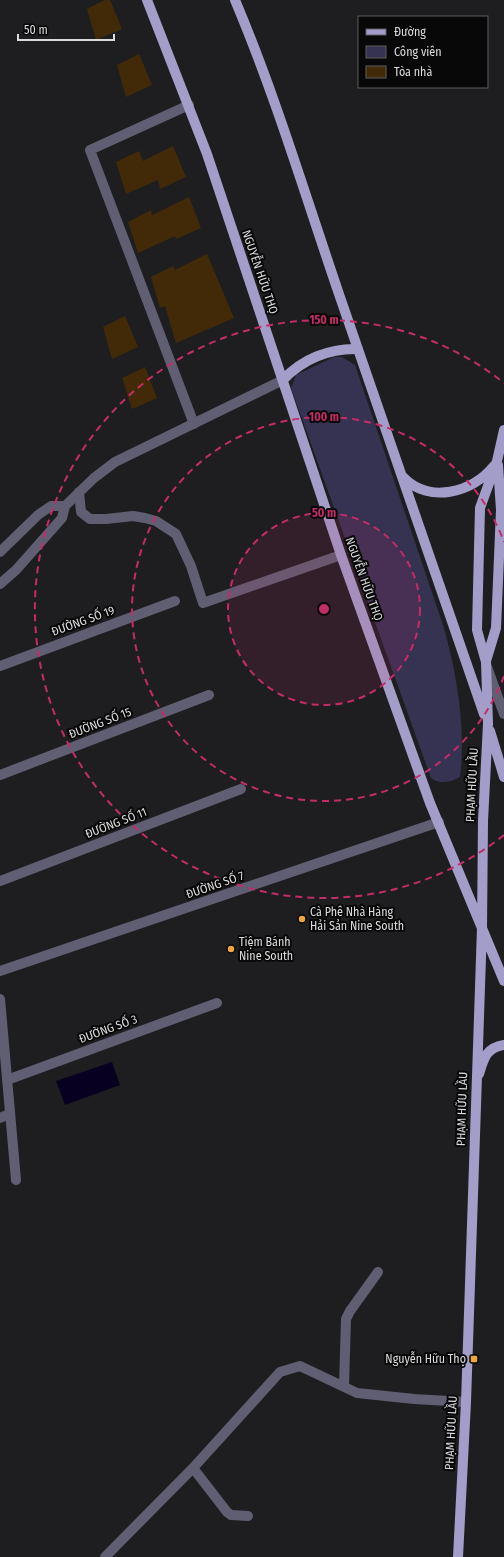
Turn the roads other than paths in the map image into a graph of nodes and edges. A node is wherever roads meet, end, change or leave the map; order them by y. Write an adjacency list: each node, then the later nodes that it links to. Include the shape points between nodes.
1 (148, 0): 3 (main road, NGUYỄN HỮU THỌ)
2 (235, 0): 4 (main road, via 266,74)
3 (189, 105): 5 (main road, NGUYỄN HỮU THỌ); 6 (street, via 90,150)
4 (358, 349): 5 (main road, via 330,351 315,357 300,365); 9 (main road)
5 (283, 380): 6 (street); 13 (main road, NGUYỄN HỮU THỌ)
6 (194, 424): 10 (street, via 115,462)
7 (504, 430): 8 (main road, PHẠM HỮU LẦU)
8 (497, 461): 9 (main road, via 478,482 469,487 445,492 419,490); 16 (main road, PHẠM HỮU LẦU, via 501,510 496,628); 16 (main road, PHẠM HỮU LẦU, via 480,508 477,630)
9 (402, 476): 20 (main road)
10 (79, 492): 11 (street); 13 (street, via 81,512 90,518 133,516 156,521 176,534 191,566 203,603)
11 (65, 506): 12 (street, via 51,506 38,515); 14 (street, via 62,518 16,570)
12 (0, 552)
13 (341, 555): 24 (main road, NGUYỄN HỮU THỌ)
14 (0, 584)
15 (175, 601): 17 (street, ĐƯỜNG SỐ 19)
16 (486, 662): 19 (street); 20 (main road, PHẠM HỮU LẦU)
17 (0, 666)
18 (209, 695): 21 (street, ĐƯỜNG SỐ 15)
19 (504, 714)
20 (488, 724): 22 (main road); 26 (main road, PHẠM HỮU LẦU, via 483,821)
21 (0, 775)
22 (504, 777)
23 (241, 789): 25 (street, ĐƯỜNG SỐ 11)
24 (439, 822): 26 (main road, NGUYỄN HỮU THỌ); 27 (street, ĐƯỜNG SỐ 7)
25 (0, 881)
26 (482, 928): 28 (main road, NGUYỄN HỮU THỌ); 33 (main road, PHẠM HỮU LẦU)
27 (0, 971)
28 (504, 981)
29 (0, 999): 32 (street)
30 (217, 1003): 32 (street, ĐƯỜNG SỐ 3)
31 (504, 1045): 33 (main road, via 495,1046 485,1056)
32 (7, 1080): 34 (street)
33 (475, 1086): 38 (main road, PHẠM HỮU LẦU)
34 (5, 1116): 35 (street)
35 (16, 1180)
36 (378, 1272): 37 (street, via 346,1319)
37 (344, 1386): 38 (street, via 358,1393); 39 (street, via 300,1366 280,1372)
38 (466, 1402): 42 (main road, PHẠM HỮU LẦU)
39 (193, 1468): 40 (street, via 226,1512 231,1515); 41 (street)
40 (248, 1516)
41 (104, 1557)
42 (458, 1557)

